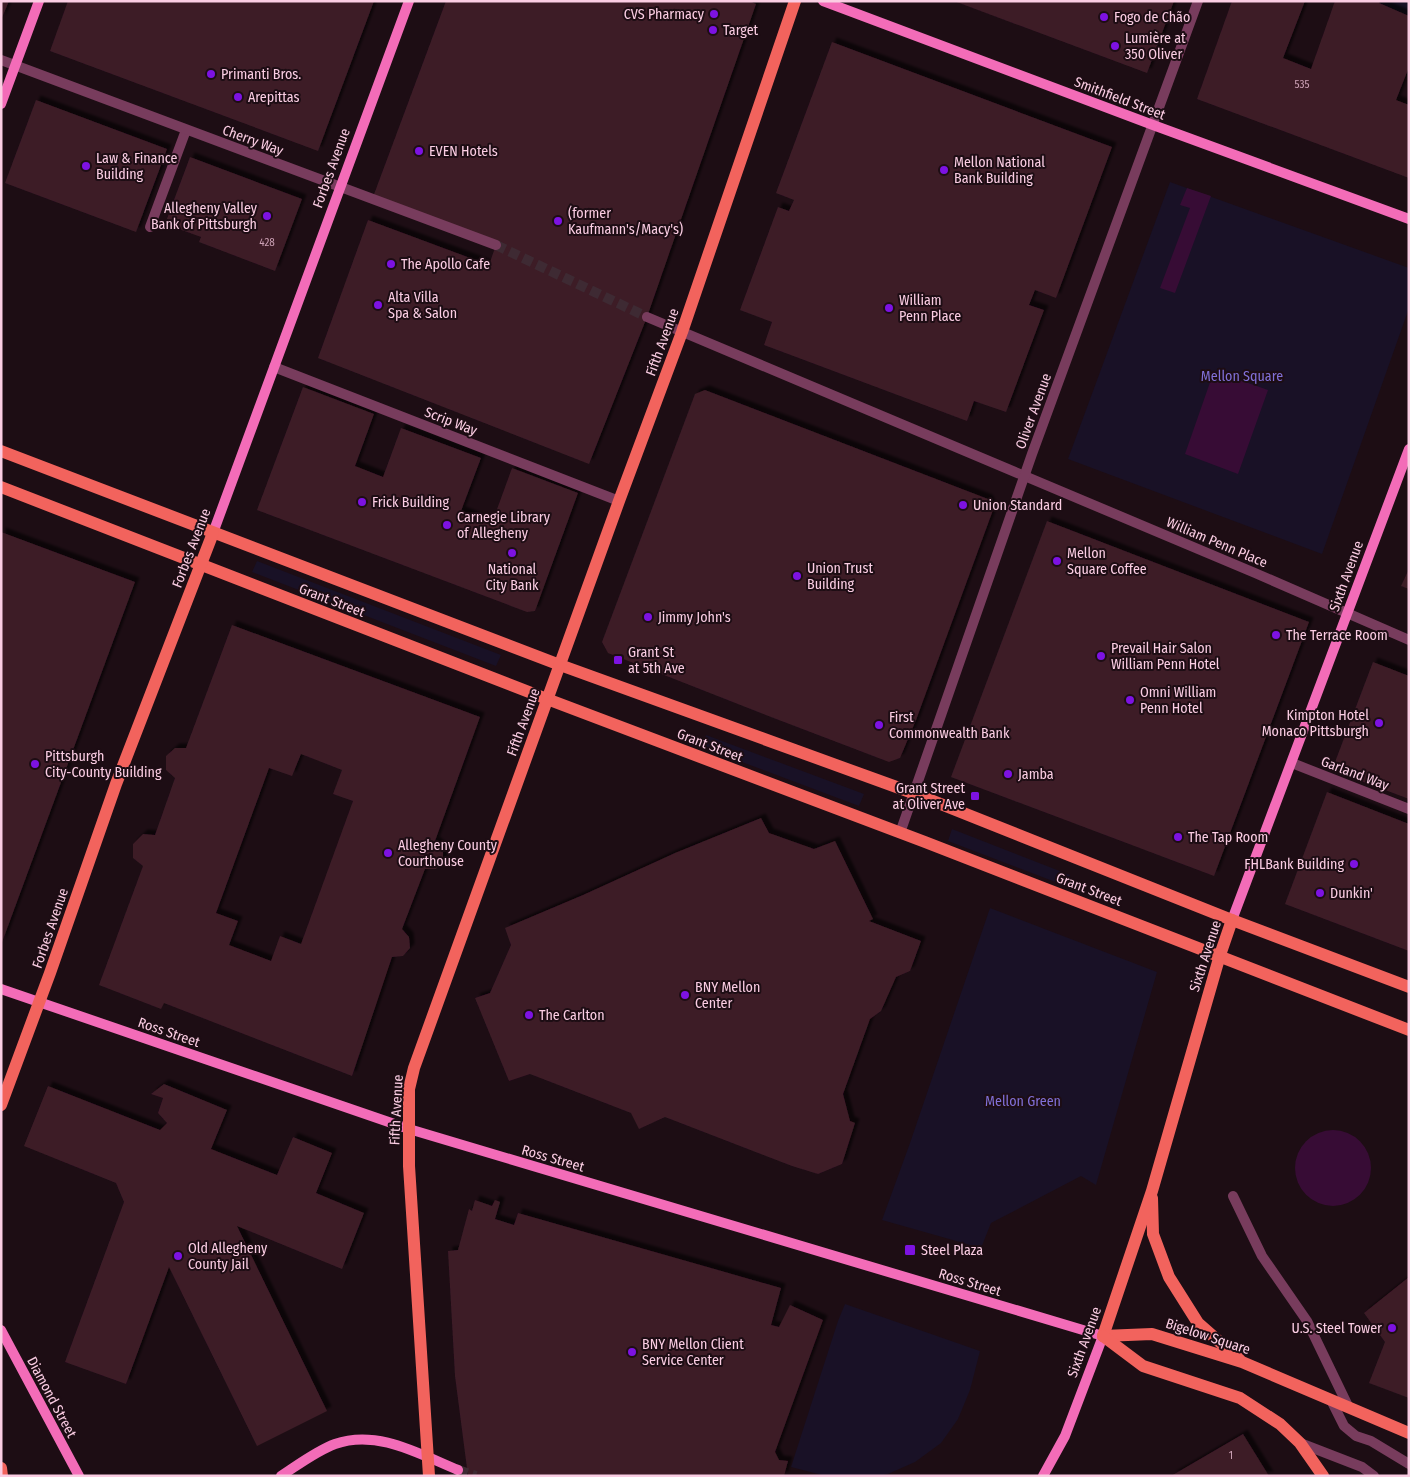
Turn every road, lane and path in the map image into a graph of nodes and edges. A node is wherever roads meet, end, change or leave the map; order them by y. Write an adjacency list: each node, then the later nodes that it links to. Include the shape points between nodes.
1 (39, 1): 7 (street)
2 (409, 1): 11 (street, Forbes Avenue)
3 (795, 1): 16 (main road, Fifth Avenue)
4 (823, 1): 9 (street, Smithfield Street)
5 (1198, 1): 9 (street, Oliver Avenue)
6 (1, 60): 7 (street, Cherry Way)
7 (16, 66): 8 (street); 10 (street, Cherry Way)
8 (1, 104)
9 (1153, 125): 12 (street, Smithfield Street); 20 (street, Oliver Avenue)
10 (186, 130): 11 (street, Cherry Way); 13 (street)
11 (340, 187): 14 (street, Cherry Way); 17 (street, Forbes Avenue)
12 (1409, 218)
13 (150, 227)
14 (496, 246)
15 (647, 317): 16 (street)
16 (682, 332): 20 (street, William Penn Place); 22 (main road, Fifth Avenue)
17 (274, 367): 22 (street, Scrip Way); 23 (street, Forbes Avenue)
18 (1409, 449): 25 (street, Sixth Avenue)
19 (1, 451): 23 (main road, Grant Street)
20 (1024, 476): 25 (street, William Penn Place); 30 (street, Oliver Avenue)
21 (1, 487): 24 (main road, Grant Street)
22 (619, 501): 27 (main road, Fifth Avenue)
23 (214, 533): 24 (main road, Forbes Avenue); 27 (main road, Grant Street)
24 (201, 565): 28 (main road, Grant Street); 37 (main road, Forbes Avenue, via 116,784)
25 (1348, 614): 26 (street, William Penn Place); 29 (street, Sixth Avenue)
26 (1409, 640)
27 (560, 665): 28 (main road, Fifth Avenue); 30 (main road, Grant Street)
28 (547, 699): 32 (main road, Grant Street); 40 (main road, Fifth Avenue, via 414,1068)
29 (1292, 763): 31 (street, Garland Way); 33 (street, Sixth Avenue)
30 (913, 793): 32 (street, Oliver Avenue); 33 (main road, Grant Street)
31 (1409, 809)
32 (900, 833): 34 (main road, Grant Street)
33 (1232, 920): 34 (main road, Sixth Avenue); 35 (main road, Grant Street)
34 (1220, 955): 38 (main road, Grant Street); 41 (main road, Sixth Avenue)
35 (1409, 988)
36 (1, 989): 37 (street, Ross Street)
37 (38, 1002): 39 (main road, Forbes Avenue); 40 (street, Ross Street)
38 (1409, 1030)
39 (1, 1105)
40 (408, 1130): 44 (street, Ross Street); 50 (main road, Fifth Avenue)
41 (1152, 1191): 44 (main road, Sixth Avenue); 45 (main road, via 1153,1234 1169,1277 1198,1324)
42 (1234, 1196): 47 (street, via 1262,1256 1307,1321)
43 (1, 1330): 55 (street, Diamond Street)
44 (1103, 1336): 45 (main road, Bigelow Square, via 1152,1334); 49 (main road, via 1143,1366 1240,1398 1280,1424); 58 (street, Sixth Avenue, via 1064,1436)
45 (1242, 1362): 46 (main road, Bigelow Square)
46 (1331, 1400): 47 (main road, Bigelow Square); 51 (street, via 1344,1426 1356,1436 1371,1441)
47 (1349, 1408): 48 (main road, Bigelow Square)
48 (1409, 1433)
49 (1300, 1443): 59 (main road); 60 (street, via 1362,1467)
50 (428, 1458): 53 (street); 56 (street, via 392,1443 351,1440 334,1444); 57 (main road, Fifth Avenue)
51 (1409, 1464)
52 (1, 1468): 54 (main road)
53 (458, 1470)
54 (2, 1476)
55 (79, 1476)
56 (281, 1476)
57 (430, 1476)
58 (1043, 1476)
59 (1323, 1476)
60 (1374, 1476)

